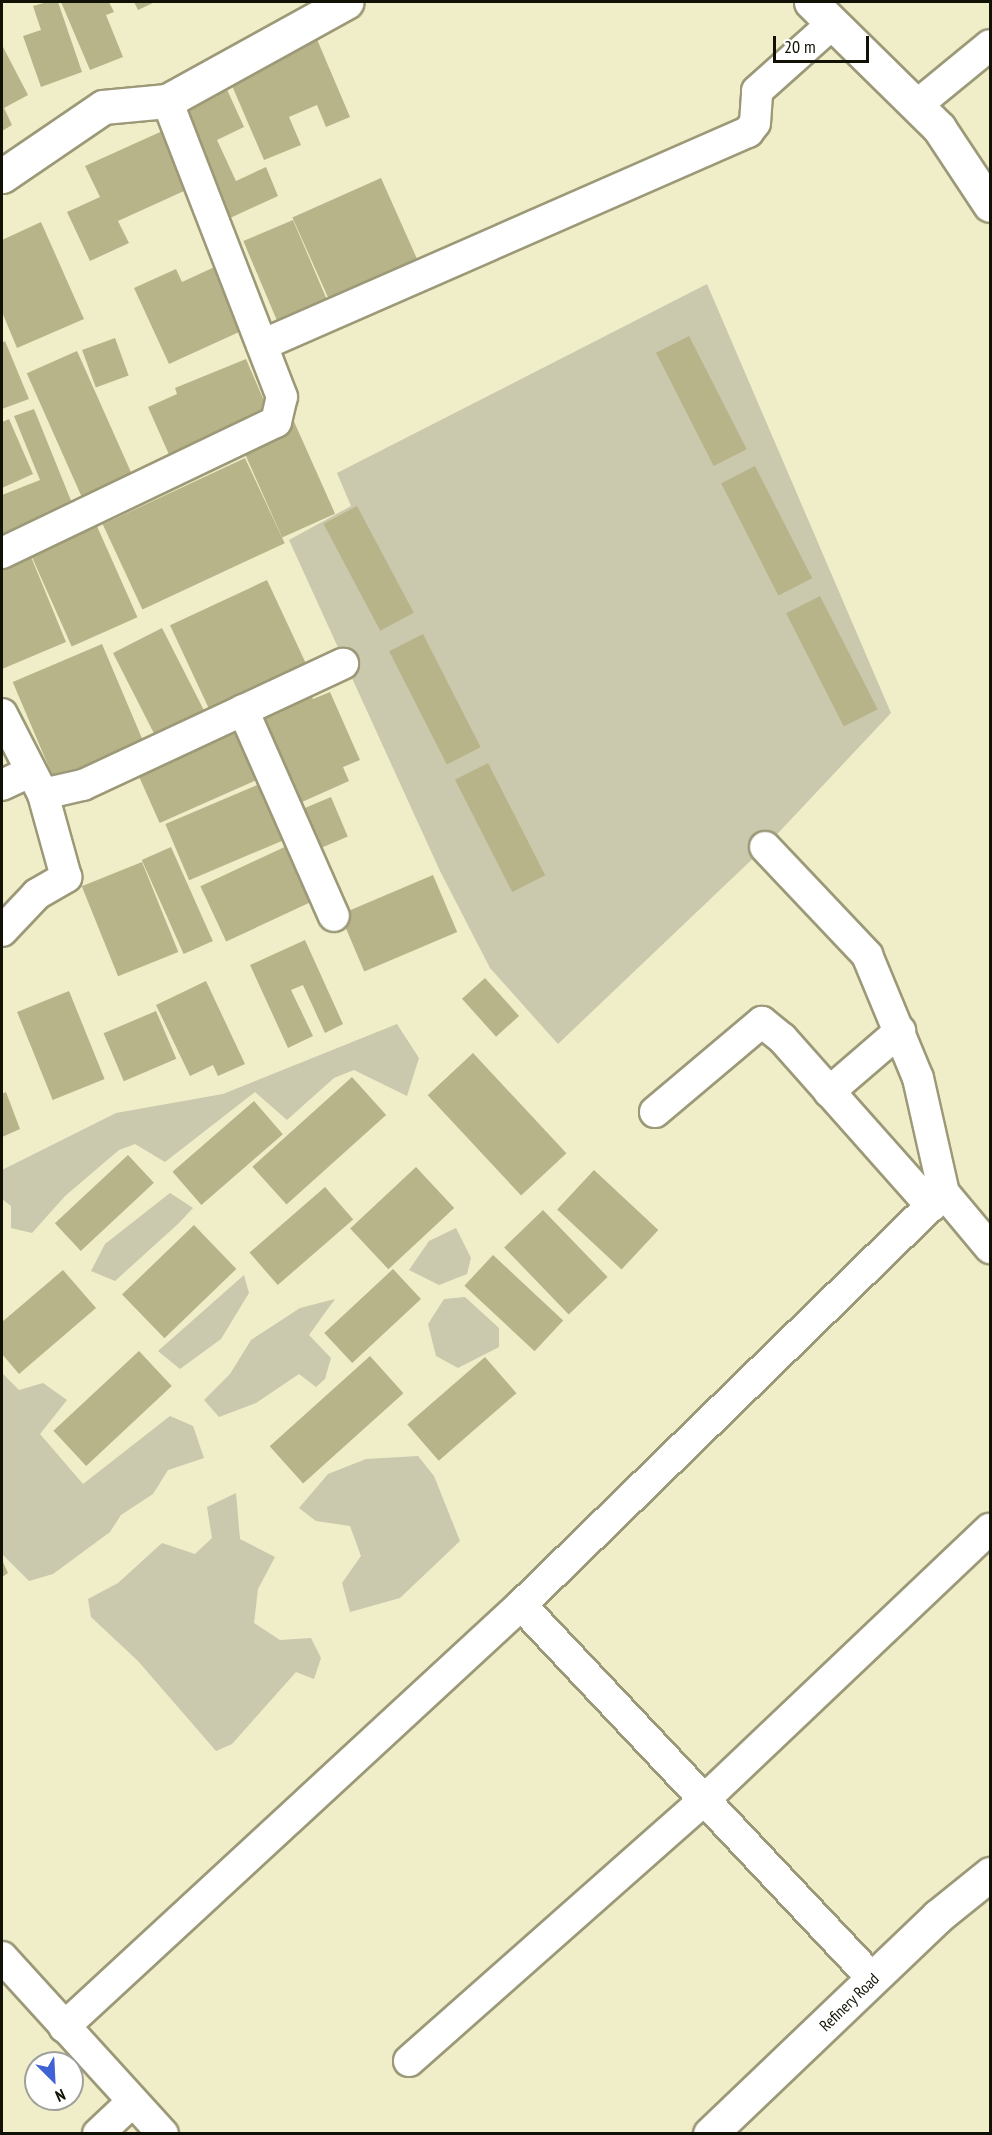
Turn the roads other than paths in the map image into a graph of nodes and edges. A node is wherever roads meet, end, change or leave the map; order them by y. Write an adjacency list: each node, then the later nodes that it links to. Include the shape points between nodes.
1 (346, 2): 4 (street)
2 (822, 12): 5 (street); 8 (street, via 757,90 755,123 748,132)
3 (990, 45): 5 (street)
4 (168, 100): 6 (street, via 102,107); 8 (street)
5 (917, 105): 7 (street, via 968,166)
6 (2, 176)
7 (990, 205)
8 (262, 345): 9 (street, via 282,397 276,422)
9 (2, 553)
10 (343, 664): 11 (street)
11 (243, 710): 13 (street, via 83,785); 16 (street)
12 (2, 714): 13 (street)
13 (35, 783): 14 (street); 17 (street, via 66,877 37,894)
14 (2, 785)
15 (765, 847): 18 (street, via 867,955)
16 (334, 916)
17 (2, 931)
18 (900, 1031): 19 (street); 21 (street, via 921,1090)
19 (830, 1092): 20 (street, via 762,1022); 21 (street)
20 (655, 1112)
21 (938, 1200): 22 (street); 24 (street)
22 (990, 1248)
23 (990, 1529): 25 (street)
24 (521, 1605): 25 (street); 29 (street)
25 (704, 1800): 28 (street); 30 (street)
26 (990, 1874): 28 (street, Refinery Road)
27 (2, 1957): 29 (street)
28 (873, 1979): 34 (street, Refinery Road)
29 (64, 2027): 31 (street)
30 (409, 2061)
31 (132, 2102): 32 (street); 33 (street)
32 (98, 2133)
33 (163, 2133)
34 (710, 2133)

